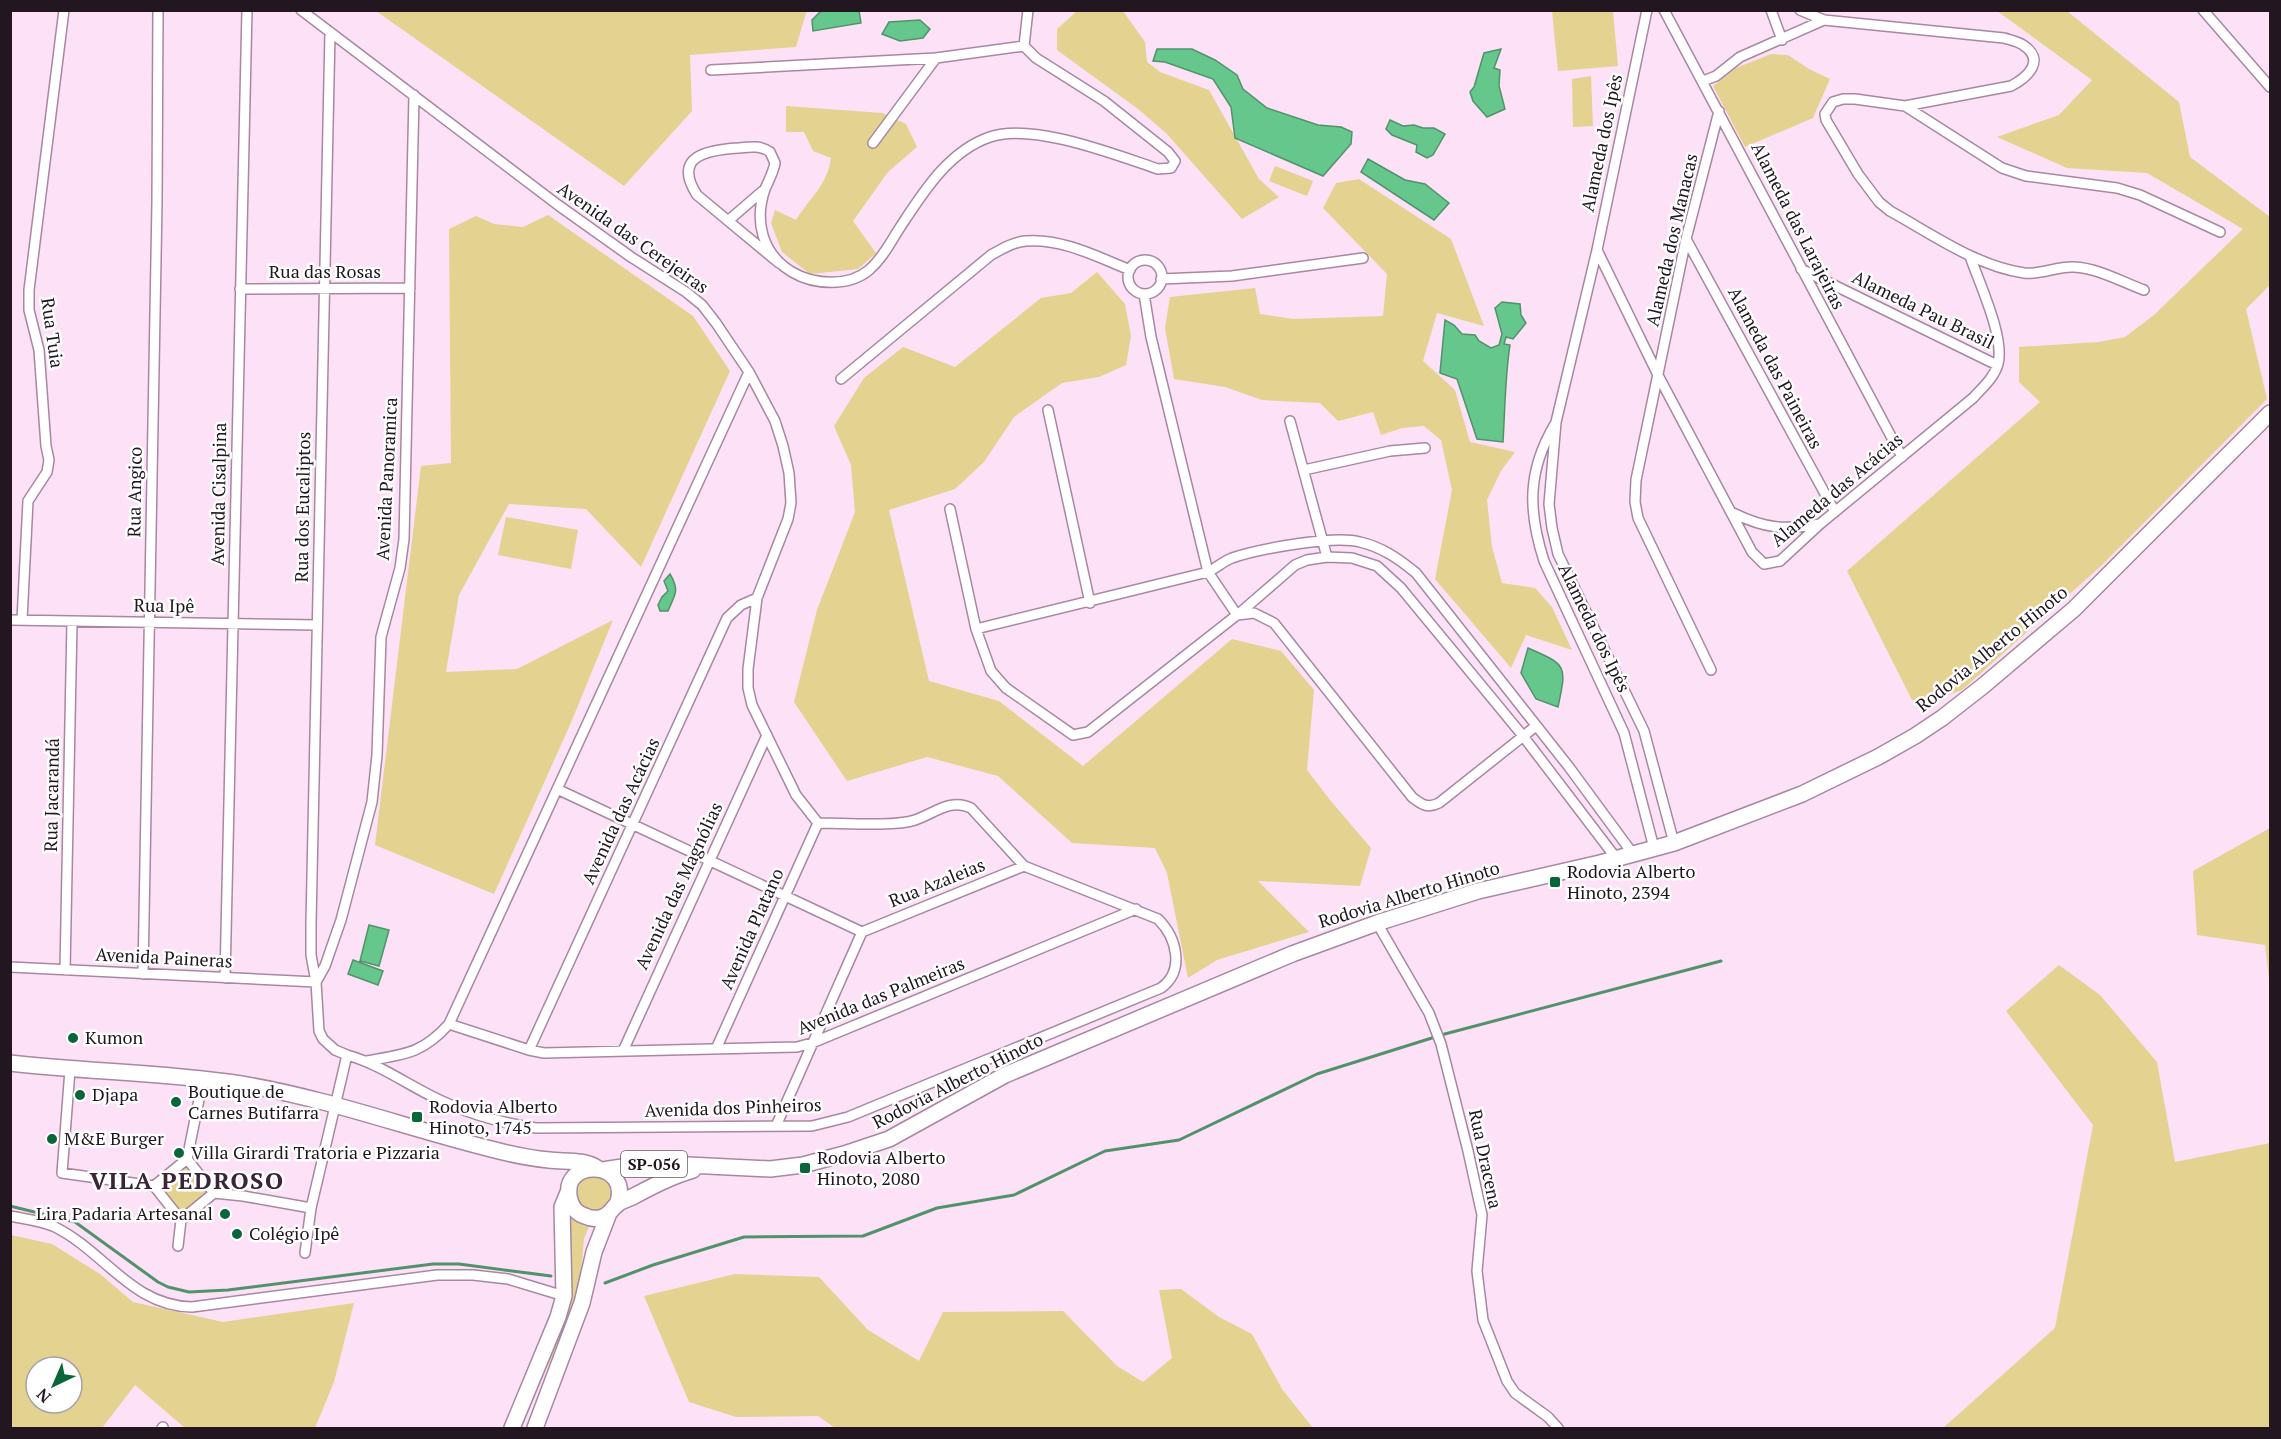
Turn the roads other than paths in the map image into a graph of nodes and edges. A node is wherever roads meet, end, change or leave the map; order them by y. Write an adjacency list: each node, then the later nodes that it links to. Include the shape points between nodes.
1 (64, 10): 63 (street, Rua Tuia, via 29,290 49,460 47,472 28,501)
2 (158, 10): 65 (street, Rua Angico)
3 (247, 10): 37 (street, Avenida Cisalpina)
4 (301, 10): 12 (street, Avenida das Cerejeiras)
5 (1028, 10): 14 (street)
6 (1647, 10): 27 (street, Alameda dos Ipês)
7 (1664, 10): 17 (street, Alameda das Larajeiras)
8 (1771, 10): 13 (street)
9 (1800, 10): 11 (street)
10 (2203, 10): 18 (street)
11 (1824, 20): 13 (street); 20 (street, via 2004,38 2022,44 2034,60 2032,70 2011,86)
12 (330, 32): 19 (street, Avenida das Cerejeiras); 38 (street, Rua dos Eucaliptos)
13 (1782, 40): 17 (street, via 1740,57)
14 (1024, 46): 15 (street); 30 (street, via 1036,58 1104,100 1168,152 1174,164 1171,168 1158,169 1069,141 1032,134 990,136 963,151 944,168 878,261 861,275 838,282 820,281)
15 (936, 58): 16 (street); 22 (street)
16 (711, 70)
17 (1703, 81): 21 (street, Alameda das Larajeiras)
18 (2271, 87)
19 (414, 95): 36 (street, Avenida Panoramica); 42 (street, Avenida das Cerejeiras, via 558,205 702,305)
20 (1905, 106): 25 (street, via 2002,168 2026,176 2117,188); 28 (street, via 1843,99 1833,102 1825,114 1878,202)
21 (1719, 111): 26 (street, Alameda dos Manacas); 33 (street, Alameda das Larajeiras)
22 (873, 143)
23 (765, 189): 24 (street); 24 (street, via 775,163 766,149 727,149 696,157 689,175 692,188); 30 (street, via 759,223 765,244)
24 (729, 220): 30 (street)
25 (2220, 232)
26 (1686, 239): 31 (street, Alameda dos Manacas); 32 (street, Alameda das Paineiras)
27 (1597, 250): 43 (street, Alameda das Acácias); 48 (street, Alameda dos Ipês)
28 (1970, 256): 39 (street, via 2025,273 2074,267 2091,270); 41 (street, via 1996,332)
29 (1363, 258): 35 (street, via 1232,276)
30 (779, 263)
31 (1681, 265): 32 (street); 43 (street, Alameda dos Manacas)
32 (1702, 267): 53 (street, Alameda das Paineiras)
33 (1801, 269): 41 (street, Alameda Pau Brasil); 50 (street, Alameda das Larajeiras)
34 (1130, 270): 35 (street, via 1140,261 1151,262 1159,268); 40 (street, via 1131,288); 44 (street, via 1057,244 1013,244 992,255)
35 (1161, 279): 40 (street, via 1156,290)
36 (410, 288): 38 (street, Rua das Rosas); 98 (street, Avenida Panoramica, via 404,539 381,637 378,755 372,802 341,920)
37 (240, 289): 38 (street, Rua das Rosas); 66 (street, Avenida Cisalpina)
38 (324, 290): 67 (street, Rua dos Eucaliptos)
39 (2144, 290)
40 (1144, 294): 58 (street, via 1151,338)
41 (1998, 365): 50 (street, Alameda das Acácias, via 1973,398)
42 (749, 372): 59 (street, Avenida das Cerejeiras, via 778,429 789,474 791,503); 80 (street)
43 (1659, 377): 54 (street, Alameda das Acácias); 69 (street, Alameda dos Manacas, via 1636,480 1635,502 1648,542)
44 (841, 379)
45 (1048, 410): 60 (street)
46 (2271, 413): 84 (main road, Rodovia Alberto Hinoto / SP-056, via 2074,609 1942,718 1878,757 1802,794)
47 (1290, 421): 51 (street)
48 (1556, 422): 71 (street, Alameda dos Ipês, via 1549,504 1558,554); 72 (street, Alameda dos Ipês, via 1543,444 1536,468 1532,511 1536,536)
49 (1425, 448): 51 (street, via 1390,451)
50 (1902, 457): 53 (street, Alameda das Acácias)
51 (1304, 470): 56 (street)
52 (950, 509): 68 (street)
53 (1834, 512): 55 (street, Alameda das Acácias)
54 (1733, 513): 55 (street, via 1773,528); 55 (street, Alameda das Acácias, via 1752,552 1764,564 1780,561)
55 (1820, 524)
56 (1323, 540): 57 (street); 58 (street, via 1232,558); 70 (street, via 1371,545 1416,573)
57 (1327, 557): 61 (street, via 1295,565); 74 (street, via 1352,558 1377,566 1401,588)
58 (1208, 572): 60 (street); 61 (street)
59 (757, 598): 73 (street, Avenida das Cerejeiras, via 748,688); 83 (street, Avenida das Acácias, via 741,605 727,618)
60 (1090, 603): 68 (street)
61 (1237, 615): 68 (street, via 1080,735 1064,731 997,680); 74 (street, via 1254,613 1274,623 1412,797 1426,806 1438,803)
62 (10, 620): 63 (street, Rua Ipê)
63 (22, 620): 64 (street, Rua Ipê)
64 (72, 622): 65 (street, Rua Ipê); 95 (street, Rua Jacarandá)
65 (149, 623): 66 (street, Rua Ipê); 96 (street, Rua Angico)
66 (232, 624): 67 (street, Rua Ipê); 97 (street, Avenida Cisalpina)
67 (317, 625): 98 (street, Rua dos Eucaliptos, via 311,923)
68 (976, 629)
69 (1711, 670)
70 (1536, 726): 74 (street); 75 (street)
71 (1642, 726): 72 (street); 76 (street, Alameda dos Ipês)
72 (1624, 733): 77 (street, Alameda dos Ipês)
73 (767, 735): 82 (street, Avenida das Cerejeiras, via 796,795); 88 (street, Avenida das Magnólias)
74 (1523, 736): 78 (street)
75 (1565, 763): 78 (street); 79 (street)
76 (1654, 767): 77 (street); 84 (street, Alameda dos Ipês)
77 (1636, 772): 85 (street, Alameda dos Ipês)
78 (1552, 774): 81 (street)
79 (1581, 783): 81 (street); 86 (street)
80 (557, 789): 83 (street); 99 (street)
81 (1569, 795): 87 (street)
82 (818, 823): 89 (street, via 904,822 962,803); 90 (street, Avenida Platano)
83 (633, 824): 88 (street); 102 (street, Avenida das Acácias)
84 (1674, 843): 85 (main road, Rodovia Alberto Hinoto / SP-056)
85 (1654, 848): 86 (main road, Rodovia Alberto Hinoto / SP-056)
86 (1633, 854): 87 (main road, Rodovia Alberto Hinoto / SP-056)
87 (1616, 858): 92 (main road, Rodovia Alberto Hinoto / SP-056, via 1478,891)
88 (709, 860): 90 (street); 103 (street, Avenida das Magnólias)
89 (1024, 866): 91 (street); 93 (street, Rua Azaleias)
90 (786, 896): 93 (street); 101 (street, Avenida Platano)
91 (1137, 909): 100 (street, Avenida das Palmeiras); 110 (street, Avenida dos Pinheiros, via 1158,919 1174,941 1175,973 1161,988 848,1117 812,1126)
92 (1377, 923): 113 (main road, Rodovia Alberto Hinoto / SP-056, via 1292,954 1005,1075 890,1139 803,1165 770,1169); 127 (street, Rua Dracena, via 1441,1044 1482,1215 1477,1271 1483,1320 1507,1381)
93 (862, 932): 100 (street)
94 (10, 967): 95 (street, Avenida Paineras)
95 (65, 970): 96 (street, Avenida Paineras)
96 (144, 974): 97 (street, Avenida Paineras)
97 (225, 978): 98 (street, Avenida Paineras)
98 (316, 982): 104 (street, Avenida Panoramica, via 319,1031 335,1050)
99 (449, 1024): 102 (street, Avenida das Palmeiras); 105 (street, via 421,1049)
100 (812, 1043): 101 (street, Avenida das Palmeiras, via 797,1047); 110 (street)
101 (716, 1049): 103 (street, Avenida das Palmeiras)
102 (529, 1050): 103 (street, Avenida das Palmeiras)
103 (623, 1051)
104 (347, 1055): 105 (street, Avenida dos Pinheiros); 109 (street)
105 (367, 1061): 110 (street, Avenida dos Pinheiros, via 450,1105 517,1125 557,1130)
106 (10, 1063): 107 (main road, Rodovia Alberto Hinoto / SP-056)
107 (70, 1070): 108 (main road, Rodovia Alberto Hinoto / SP-056); 115 (street, via 62,1173)
108 (203, 1080): 109 (main road, Rodovia Alberto Hinoto / SP-056); 111 (street)
109 (334, 1104): 112 (main road, Rodovia Alberto Hinoto / SP-056, via 490,1149); 118 (street)
110 (776, 1126)
111 (187, 1159): 115 (street); 117 (street)
112 (552, 1161): 114 (main road, Rodovia Alberto Hinoto / SP-056, via 591,1164); 116 (main road, via 558,1164)
113 (705, 1166): 114 (main road, Rodovia Alberto Hinoto / SP-056, via 648,1163); 119 (main road, Rodovia Alberto Hinoto / SP-056, via 675,1176)
114 (600, 1169): 116 (main road, via 584,1170); 119 (main road, via 617,1183 619,1194)
115 (154, 1186): 121 (street)
116 (570, 1186): 119 (main road, via 571,1203 582,1215 599,1218); 124 (main road, via 562,1207)
117 (214, 1193): 118 (street); 121 (street)
118 (311, 1208): 123 (street)
119 (613, 1209): 126 (main road, via 594,1252 582,1303)
120 (10, 1216): 124 (street, via 54,1226 145,1296 174,1306 192,1307 455,1274 508,1279)
121 (181, 1220): 122 (street)
122 (177, 1246)
123 (305, 1253)
124 (564, 1296): 125 (main road)
125 (513, 1428)
126 (535, 1428)
127 (1558, 1428)

